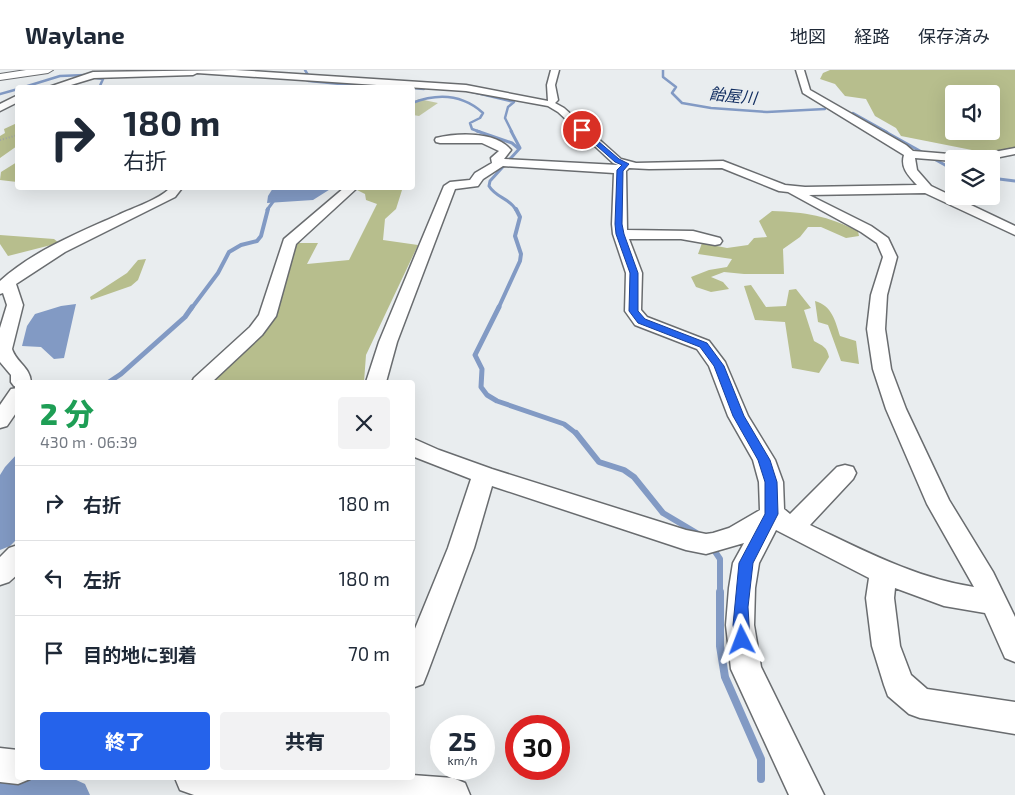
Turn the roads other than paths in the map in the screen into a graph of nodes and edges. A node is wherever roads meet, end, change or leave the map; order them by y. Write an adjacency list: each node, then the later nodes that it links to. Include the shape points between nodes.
1 (48, 70): 5 (main road)
2 (555, 70): 13 (street)
3 (800, 70): 18 (street, via 806,91)
4 (197, 71): 6 (street); 7 (street, via 92,75); 8 (street)
5 (0, 77)
6 (171, 84)
7 (60, 85)
8 (405, 85)
9 (415, 86): 10 (street)
10 (434, 87): 11 (street); 13 (street, via 466,88)
11 (422, 96)
12 (15, 100): 14 (street)
13 (550, 104): 21 (street, via 561,110)
14 (0, 108)
15 (440, 140): 20 (street, via 484,139 505,150 497,158 497,162)
16 (1015, 151): 17 (street)
17 (1000, 153)
18 (915, 154): 19 (street); 22 (street, via 908,161 911,171)
19 (945, 157)
20 (504, 163): 21 (street); 32 (street, via 479,176 474,183 450,186 388,342)
21 (623, 167): 25 (street, via 723,164); 27 (street)
22 (927, 189): 25 (street); 26 (street)
23 (174, 190): 29 (street, via 28,267)
24 (349, 190): 31 (street, via 289,242 267,316 256,331)
25 (791, 190): 42 (street, via 883,241 890,257 879,295 877,321 882,369 896,409 939,504)
26 (1015, 231)
27 (620, 234): 28 (street, via 693,235); 38 (street, via 634,273 633,311 642,321 703,345 718,366 738,416 764,460)
28 (715, 241)
29 (4, 286): 30 (street, via 15,305 5,356 21,374)
30 (21, 380)
31 (203, 380)
32 (377, 380)
33 (15, 398): 34 (street)
34 (0, 421)
35 (415, 448): 37 (street)
36 (844, 473): 38 (street)
37 (484, 475): 38 (street, via 686,540 709,543); 44 (street)
38 (782, 521): 40 (street); 51 (street, via 746,563 740,625 746,669)
39 (15, 559): 41 (street)
40 (883, 572): 42 (street, via 944,594); 45 (street, via 880,598 886,646 899,685 920,703)
41 (0, 574)
42 (995, 602): 43 (street)
43 (1015, 648)
44 (415, 666)
45 (1015, 718)
46 (0, 766): 47 (street)
47 (15, 767)
48 (234, 780): 49 (street)
49 (381, 787): 50 (street)
50 (453, 795)
51 (807, 795)

